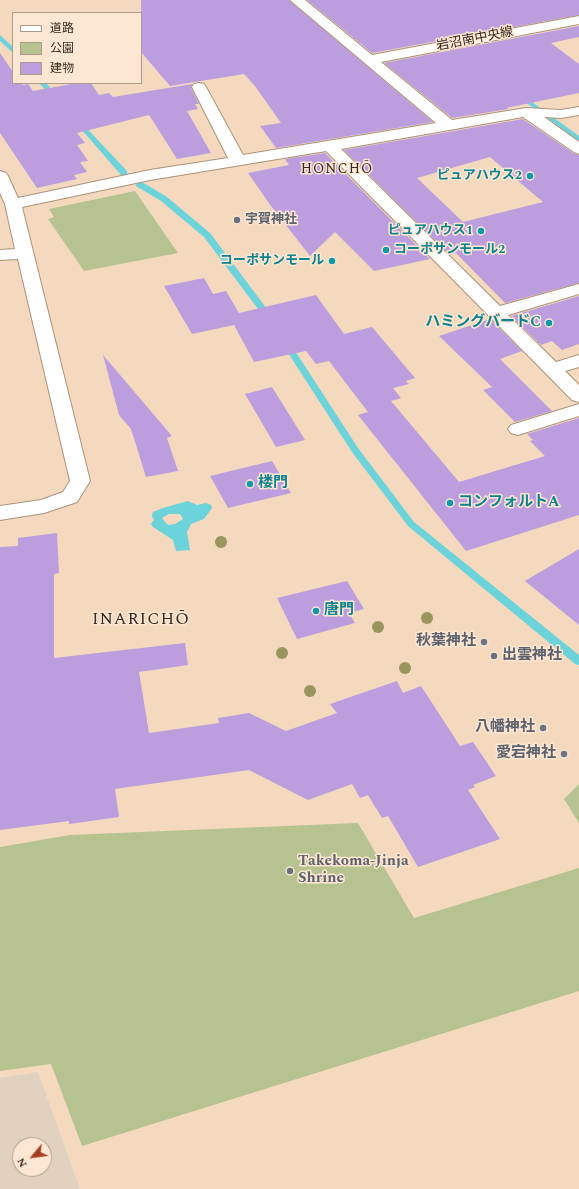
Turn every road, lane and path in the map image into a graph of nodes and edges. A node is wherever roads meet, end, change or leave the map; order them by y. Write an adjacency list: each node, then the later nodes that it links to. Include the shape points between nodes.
1 (297, 0): 3 (street)
2 (579, 20): 3 (street, 岩沼南中央線)
3 (370, 60): 8 (street)
4 (199, 87): 12 (street)
5 (579, 111): 7 (street)
6 (530, 112): 7 (street); 8 (street); 11 (street)
7 (557, 114): 9 (street)
8 (448, 125): 10 (street)
9 (579, 127)
10 (330, 146): 12 (street); 18 (street)
11 (579, 149)
12 (238, 161): 14 (street, via 150,175)
13 (0, 176): 14 (street)
14 (13, 204): 15 (street)
15 (26, 254): 16 (street); 24 (street, via 80,481 70,497 44,506)
16 (0, 255)
17 (579, 289): 18 (street)
18 (494, 313): 20 (street)
19 (579, 361): 20 (street)
20 (552, 369): 21 (street)
21 (579, 396)
22 (579, 410): 23 (street)
23 (518, 429)
24 (0, 514)

